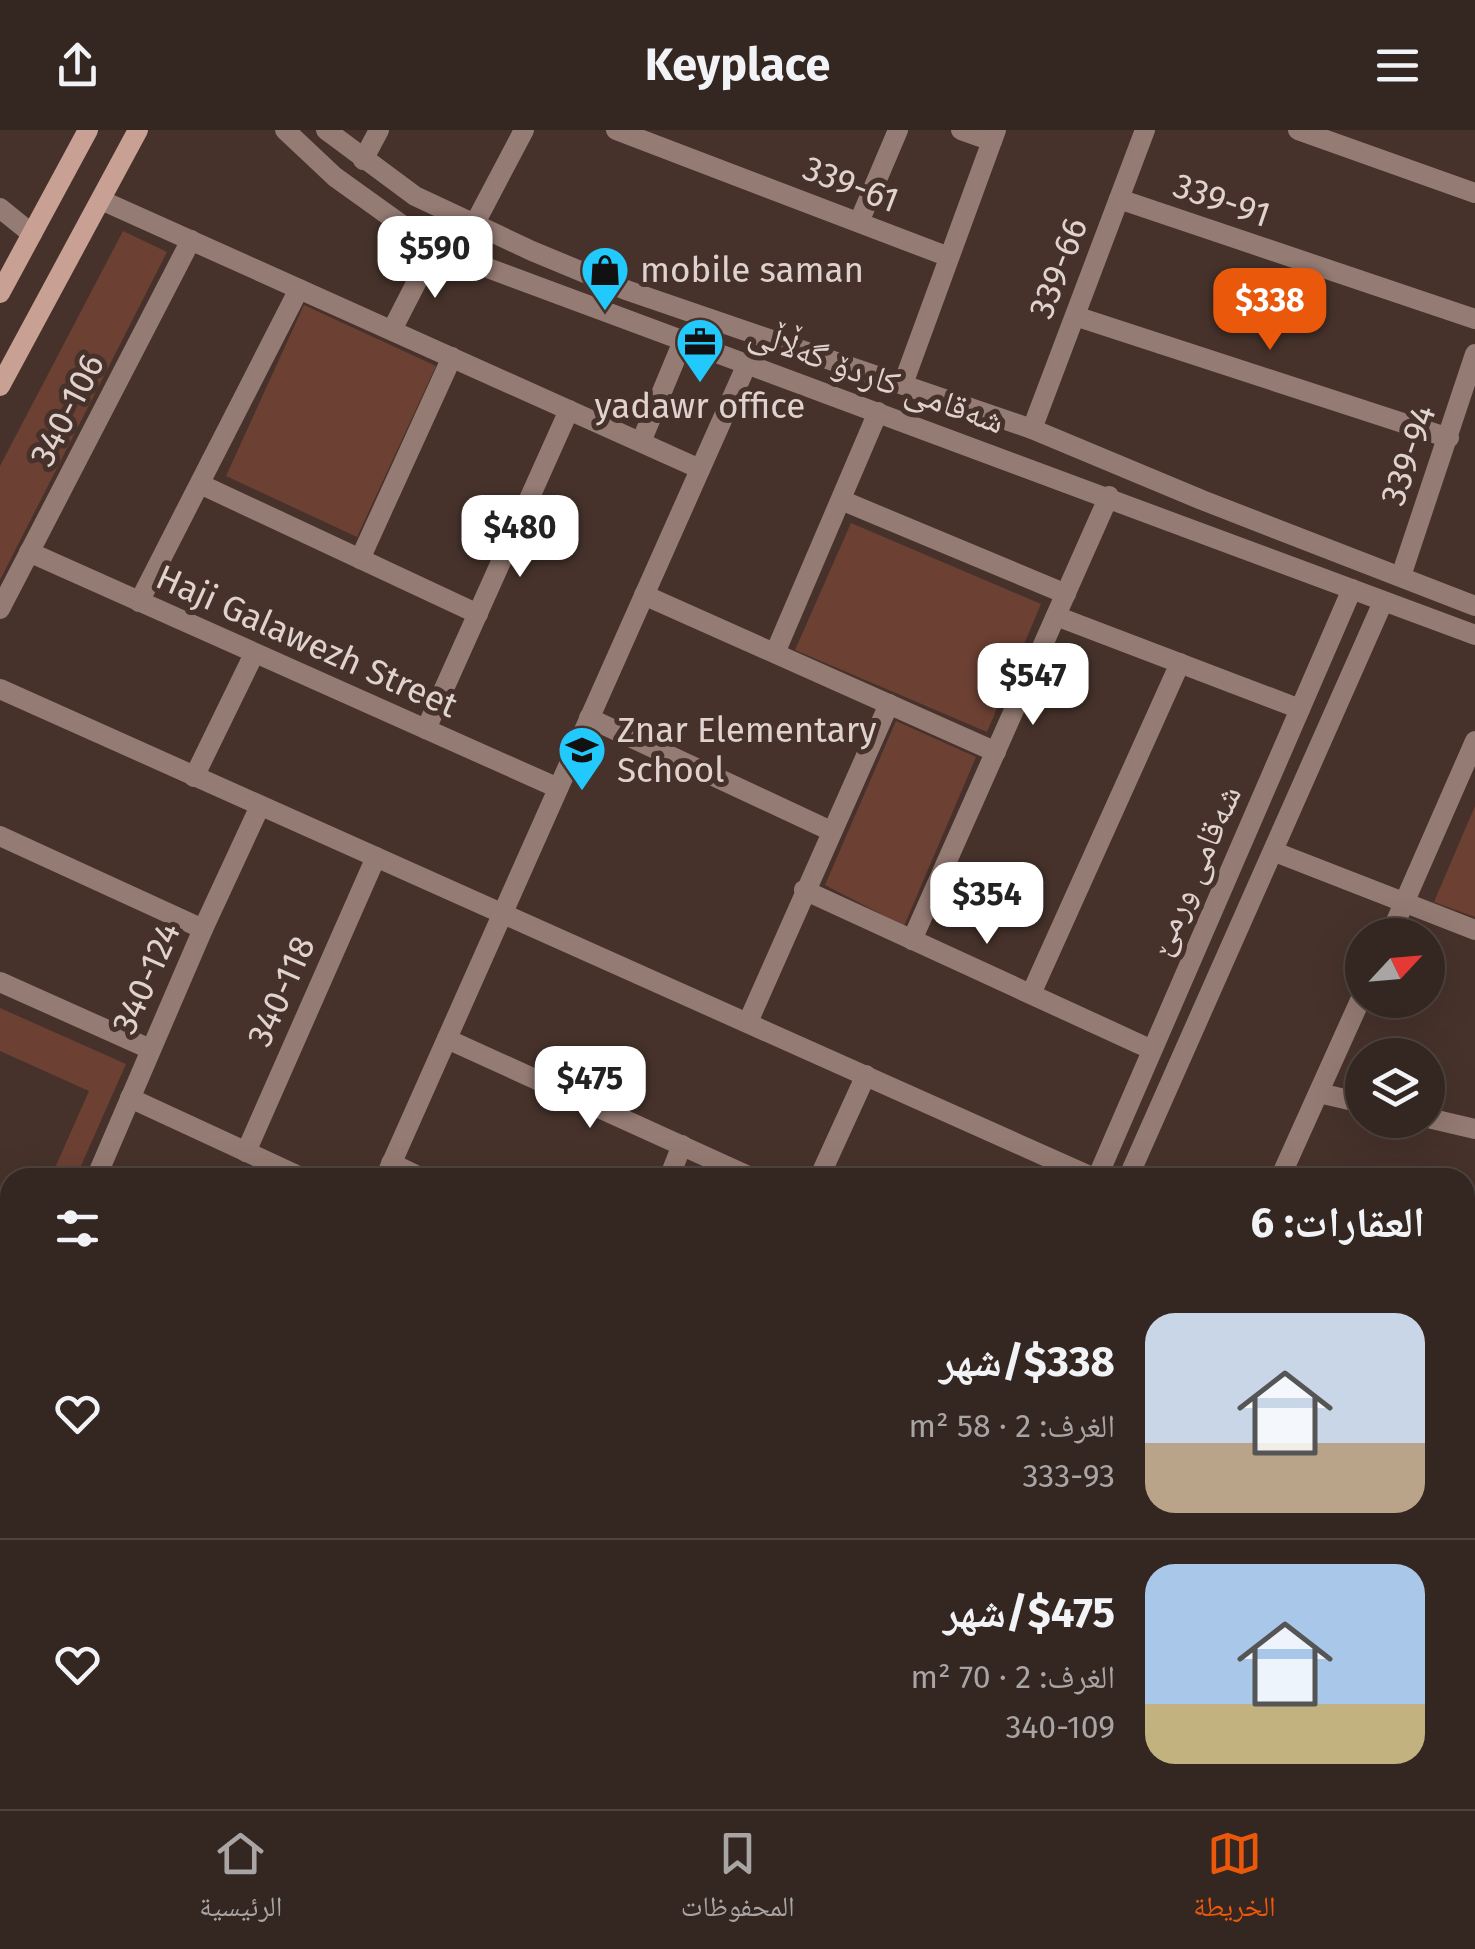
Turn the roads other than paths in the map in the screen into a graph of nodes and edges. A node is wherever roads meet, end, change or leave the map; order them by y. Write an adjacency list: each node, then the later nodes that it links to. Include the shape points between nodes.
1 (88, 130): 20 (main road)
2 (138, 130): 16 (main road)
3 (285, 130): 22 (street, شەقامی کاردۆ گەڵاڵی, via 335,177)
4 (326, 130): 13 (street, شەقامی کاردۆ گەڵاڵی)
5 (379, 130): 13 (street)
6 (524, 130): 19 (street)
7 (616, 130): 18 (street, 339-61)
8 (898, 130): 18 (street)
9 (961, 130): 12 (street)
10 (1144, 130): 15 (street, 339-66)
11 (1298, 130): 14 (street)
12 (994, 136): 23 (street)
13 (363, 160): 19 (street, شەقامی کاردۆ گەڵاڵی)
14 (1475, 193)
15 (1118, 199): 26 (street, 339-66); 27 (street, 339-91)
16 (101, 200): 21 (street); 34 (main road)
17 (0, 208): 20 (street)
18 (859, 222): 23 (street, 339-61)
19 (474, 225): 33 (street, شەقامی کاردۆ گەڵاڵی, via 626,290)
20 (32, 234): 25 (main road)
21 (191, 240): 24 (street); 46 (street, 340-106)
22 (434, 248): 28 (street); 29 (street, شەقامی کاردۆ گەڵاڵی)
23 (950, 257): 33 (street)
24 (299, 289): 28 (street); 41 (street)
25 (0, 293)
26 (1075, 316): 37 (street, 339-66); 38 (street)
27 (1475, 319)
28 (392, 330): 31 (street)
29 (684, 341): 32 (street, شەقامی کاردۆ گەڵاڵی); 39 (street)
30 (1475, 354): 38 (street, 339-94)
31 (452, 358): 35 (street); 47 (street)
32 (747, 364): 36 (street, شەقامی کاردۆ گەڵاڵی); 40 (street)
33 (902, 384): 37 (street, شەقامی کاردۆ گەڵاڵی)
34 (0, 386)
35 (569, 410): 39 (street); 56 (street)
36 (878, 412): 42 (street, شەقامی کاردۆ گەڵاڵی); 43 (street)
37 (1032, 429): 44 (street, شەقامی کاردۆ گەڵاڵی)
38 (1449, 438): 48 (street, 339-94)
39 (641, 442): 40 (street)
40 (700, 469): 51 (street)
41 (200, 484): 47 (street); 52 (street)
42 (1109, 496): 45 (street, شەقامی کاردۆ گەڵاڵی); 50 (street)
43 (841, 500): 50 (street); 59 (street)
44 (1202, 500): 45 (street); 48 (street, شەقامی کاردۆ گەڵاڵی)
45 (1192, 527): 49 (street, شەقامی کاردۆ گەڵاڵی)
46 (29, 552): 52 (street, Haji Galawezh Street); 55 (street, 340-106)
47 (360, 559): 56 (street)
48 (1401, 576): 54 (street, شەقامی کاردۆ گەڵاڵی)
49 (1352, 589): 53 (street, شەقامی کاردۆ گەڵاڵی); 64 (street, شەقامی ورمێ)
50 (1066, 594): 57 (street)
51 (644, 595): 59 (street); 65 (street)
52 (140, 602): 60 (street, Haji Galawezh Street)
53 (1383, 602): 58 (street, شەقامی کاردۆ گەڵاڵی); 75 (street, شەقامی ورمێ)
54 (1475, 606)
55 (0, 609)
56 (478, 614): 66 (street)
57 (1056, 616): 61 (street); 68 (street)
58 (1475, 635)
59 (775, 653): 63 (street)
60 (254, 654): 66 (street, Haji Galawezh Street); 70 (street)
61 (1180, 663): 64 (street); 85 (street)
62 (1, 691): 70 (street)
63 (889, 704): 68 (street); 73 (street)
64 (1300, 708): 90 (street, شەقامی ورمێ)
65 (589, 718): 71 (street); 73 (street)
66 (426, 730): 71 (street, Haji Galawezh Street)
67 (1475, 741): 69 (street)
68 (996, 752): 83 (street)
69 (1468, 773): 78 (street)
70 (194, 777): 72 (street)
71 (558, 788): 79 (street)
72 (260, 806): 76 (street); 81 (street, 340-124)
73 (830, 831): 77 (street)
74 (0, 836): 81 (street)
75 (1275, 852): 78 (street); 107 (street, شەقامی ورمێ)
76 (376, 856): 79 (street); 98 (street, 340-118)
77 (804, 890): 83 (street); 87 (street)
78 (1404, 904): 80 (street); 82 (street)
79 (502, 913): 87 (street); 88 (street)
80 (1398, 918)
81 (203, 929): 89 (street, 340-124)
82 (1475, 930)
83 (912, 940): 85 (street)
84 (0, 982): 89 (street)
85 (1031, 994): 90 (street)
86 (1352, 1018): 92 (street)
87 (748, 1022): 91 (street)
88 (446, 1039): 97 (street); 101 (street)
89 (150, 1049): 93 (street, 340-124)
90 (1150, 1049): 106 (street, شەقامی ورمێ)
91 (866, 1075): 104 (street); 105 (street)
92 (1319, 1093): 94 (street); 108 (street)
93 (130, 1098): 98 (street); 99 (street, 340-124)
94 (1345, 1099)
95 (1445, 1122): 96 (street)
96 (1475, 1129)
97 (682, 1145): 102 (street); 103 (street)
98 (246, 1152): 100 (street)
99 (100, 1168)
100 (281, 1168)
101 (389, 1168)
102 (673, 1168)
103 (731, 1168)
104 (824, 1168)
105 (1074, 1168)
106 (1100, 1168)
107 (1133, 1168)
108 (1285, 1168)

